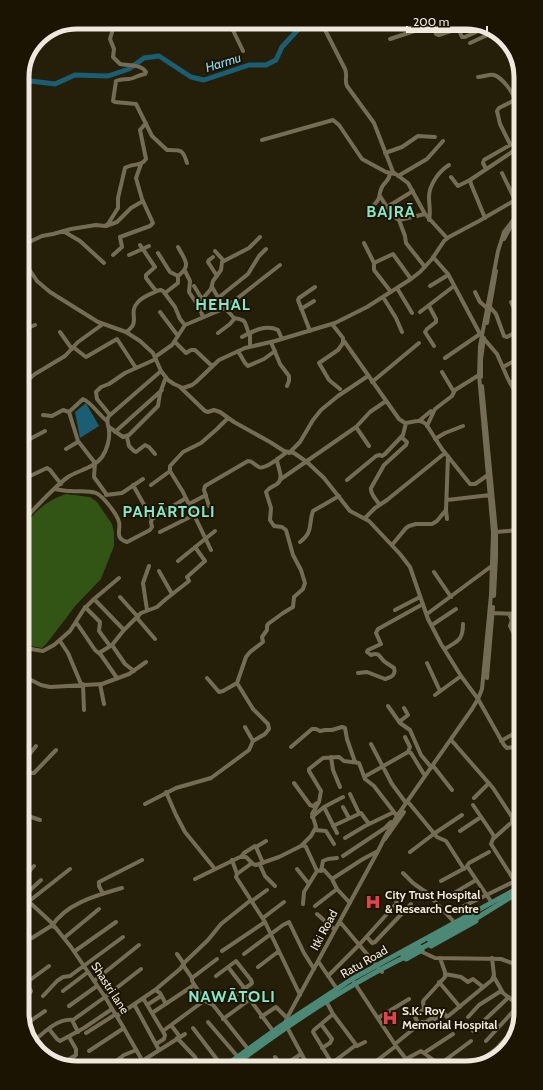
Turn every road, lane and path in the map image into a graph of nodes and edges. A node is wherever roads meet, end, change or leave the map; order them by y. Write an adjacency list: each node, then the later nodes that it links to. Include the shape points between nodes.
1 (113, 29): 15 (street, via 110,39 114,49 113,57 120,64 134,66 145,70 146,73 116,81 112,100 135,104)
2 (233, 29): 11 (street)
3 (325, 29): 22 (street, via 346,69 347,86 374,123)
4 (418, 29): 9 (street)
5 (434, 29): 6 (street, via 439,35)
6 (458, 29): 7 (street, via 463,37)
7 (478, 31)
8 (488, 34): 10 (street)
9 (390, 39)
10 (470, 43)
11 (243, 51)
12 (478, 77): 13 (street, via 496,76)
13 (514, 95)
14 (514, 101): 20 (street, via 497,111)
15 (146, 123): 23 (street, via 156,140 168,150 181,151); 24 (street, via 140,131 147,158)
16 (435, 137): 22 (street, via 418,136 402,147)
17 (262, 140): 27 (street, via 333,120 362,159)
18 (443, 141): 29 (street, via 427,159)
19 (514, 142): 20 (street)
20 (510, 144): 26 (street, via 484,160)
21 (514, 151): 26 (street)
22 (385, 153): 29 (street)
23 (187, 163)
24 (141, 164): 35 (street, via 136,178); 45 (street, via 127,166 118,198 118,209)
25 (449, 165): 43 (street, via 439,172 428,195)
26 (486, 169): 31 (street)
27 (390, 173): 29 (street); 34 (street, via 389,179 382,186)
28 (502, 173): 33 (street)
29 (396, 175): 32 (street, via 406,181)
30 (451, 177): 31 (street, via 458,186)
31 (470, 180): 40 (street)
32 (413, 191): 38 (street); 39 (street)
33 (514, 194)
34 (380, 196): 37 (street); 38 (street)
35 (143, 201): 45 (street, via 131,208 118,222); 57 (street, via 152,225 120,237 122,247)
36 (514, 201): 40 (street)
37 (372, 207)
38 (387, 207): 42 (street)
39 (425, 214): 42 (street); 43 (street)
40 (485, 218): 48 (street)
41 (514, 219): 90 (street, via 501,240)
42 (399, 220): 65 (street, via 406,236 406,243)
43 (430, 220): 48 (street)
44 (514, 224): 90 (street, via 501,248)
45 (105, 226): 46 (street)
46 (63, 231): 49 (street); 62 (street, via 80,241)
47 (260, 237): 61 (street, via 252,246)
48 (447, 238): 60 (street)
49 (29, 242)
50 (364, 243): 63 (street)
51 (149, 246): 52 (street)
52 (142, 247): 58 (street); 78 (street, via 155,267 146,278)
53 (178, 247): 67 (street, via 186,261)
54 (266, 249): 83 (street, via 248,274)
55 (215, 251): 61 (street)
56 (158, 253): 69 (street, via 170,272)
57 (113, 254)
58 (129, 255)
59 (214, 257): 70 (street, via 208,262)
60 (433, 257): 65 (street); 68 (street)
61 (224, 261): 70 (street)
62 (104, 263)
63 (374, 263): 71 (street, via 392,254); 79 (street, via 374,270)
64 (280, 265): 89 (street)
65 (425, 267): 71 (street)
66 (29, 268): 98 (street, via 46,289)
67 (185, 271): 69 (street); 87 (street, via 190,281 189,292)
68 (448, 275): 73 (street); 74 (street)
69 (178, 276): 81 (street, via 178,283)
70 (217, 276): 75 (street)
71 (411, 279): 77 (street)
72 (194, 286): 84 (street)
73 (430, 286)
74 (454, 286): 88 (street); 111 (street)
75 (212, 287): 83 (street); 84 (street)
76 (314, 287): 92 (street, via 298,299)
77 (397, 288): 79 (street); 95 (street)
78 (157, 291): 81 (street); 105 (street, via 137,302 133,312 133,326)
79 (391, 292): 82 (street)
80 (475, 292): 90 (street, via 480,302)
81 (165, 293): 101 (street)
82 (383, 297): 99 (street); 106 (street)
83 (218, 298): 89 (street)
84 (202, 299): 87 (street)
85 (314, 301): 92 (street)
86 (511, 302): 91 (street)
87 (198, 303): 96 (street)
88 (428, 306): 94 (street); 119 (street, via 436,322 425,332)
89 (224, 307): 96 (street); 97 (street)
90 (488, 308): 109 (street, via 496,314 504,336); 111 (street)
91 (514, 308)
92 (302, 309): 103 (street)
93 (160, 312): 110 (street)
94 (420, 312)
95 (412, 313)
96 (202, 317): 101 (street)
97 (235, 318): 107 (street); 108 (street, via 244,320)
98 (103, 324): 105 (street); 120 (street)
99 (332, 324): 103 (street); 114 (street)
100 (35, 325): 102 (street)
101 (185, 325): 110 (street)
102 (29, 328)
103 (310, 331): 113 (street)
104 (60, 332): 120 (street)
105 (126, 332): 123 (street, via 151,350)
106 (402, 332)
107 (218, 333)
108 (249, 333): 112 (street); 113 (street, via 274,328 278,330); 118 (street)
109 (514, 334)
110 (178, 336): 115 (street)
111 (482, 336): 124 (street); 127 (street, via 497,354); 131 (street); 147 (street)
112 (242, 337)
113 (282, 339): 116 (street)
114 (344, 341): 132 (street); 141 (street, via 338,350 318,363 329,380)
115 (175, 342): 123 (street); 126 (street, via 186,353 195,350)
116 (271, 342): 118 (street); 122 (street)
117 (420, 343): 136 (street)
118 (250, 346): 121 (street)
119 (434, 346)
120 (73, 348): 128 (street, via 86,357 117,339); 134 (street)
121 (238, 351): 122 (street, via 248,366); 126 (street)
122 (275, 352): 138 (street, via 290,378)
123 (155, 358): 128 (street); 129 (street)
124 (445, 358)
125 (514, 361): 127 (street)
126 (212, 366): 139 (street, via 192,385)
127 (503, 367): 137 (street)
128 (136, 368): 149 (street, via 96,392 97,399)
129 (161, 371): 133 (street); 149 (street)
130 (442, 372): 143 (street)
131 (478, 374): 143 (street); 147 (street)
132 (368, 376): 136 (street); 168 (street, via 321,410 300,442)
133 (166, 377): 139 (street); 140 (street)
134 (29, 379)
135 (514, 381): 137 (street)
136 (372, 382): 144 (street)
137 (510, 383): 142 (street)
138 (287, 386)
139 (180, 387): 150 (street, via 205,411 217,410)
140 (162, 389): 160 (street); 161 (street, via 157,408)
141 (340, 389)
142 (514, 390)
143 (454, 392): 156 (street, via 435,409)
144 (386, 401): 153 (street, via 399,419); 158 (street, via 370,412)
145 (430, 411): 152 (street)
146 (69, 412): 148 (street, via 63,410 52,416); 151 (street, via 80,401 85,400); 165 (street)
147 (484, 414): 154 (street)
148 (43, 415)
149 (110, 415): 151 (street)
150 (228, 418): 168 (street); 174 (street, via 200,443 183,452 170,466)
151 (107, 421): 155 (street)
152 (419, 421): 153 (street); 156 (street, via 423,421)
153 (406, 423): 162 (street)
154 (485, 423): 175 (street); 203 (street)
155 (109, 426): 160 (street); 173 (street, via 109,440 104,453)
156 (427, 426): 163 (street)
157 (463, 426): 163 (street)
158 (356, 427): 166 (street); 172 (street)
159 (44, 431): 164 (street)
160 (115, 432): 161 (street)
161 (126, 437): 169 (street, via 134,452 145,445)
162 (401, 437): 179 (street, via 384,456 376,456); 192 (street, via 407,442 406,445 384,465 371,488)
163 (436, 439): 170 (street)
164 (29, 440)
165 (78, 441): 167 (street); 173 (street)
166 (369, 446)
167 (66, 448)
168 (288, 452): 171 (street); 172 (street, via 294,453)
169 (155, 454)
170 (446, 454): 175 (street, via 470,484 475,484); 190 (street); 192 (street)
171 (277, 459): 178 (street); 186 (street, via 264,467 250,461 244,463 205,486)
172 (306, 462): 178 (street); 188 (street)
173 (95, 463): 180 (street, via 71,475); 185 (street, via 94,477)
174 (170, 471): 181 (street); 189 (street)
175 (488, 475): 187 (street)
176 (29, 477): 180 (street, via 47,468)
177 (143, 479): 182 (street)
178 (281, 479): 249 (street, via 266,492 271,508 270,520 274,526 286,530 305,583 294,597 292,607 268,624 267,631 262,637 263,642 246,657)
179 (347, 480)
180 (61, 484): 183 (street)
181 (151, 485)
182 (133, 486): 185 (street, via 122,493); 198 (street)
183 (56, 489): 184 (street); 195 (street)
184 (99, 495): 185 (street); 198 (street, via 118,520 118,533 125,542 150,530)
185 (107, 495)
186 (206, 495): 191 (street); 193 (street)
187 (490, 495): 190 (street); 210 (street)
188 (339, 496): 197 (street, via 350,511); 205 (street, via 313,511 309,530)
189 (186, 498): 191 (street); 198 (street)
190 (447, 500): 194 (street)
191 (189, 504): 196 (street)
192 (380, 504): 197 (street)
193 (209, 506)
194 (446, 510): 199 (street); 206 (street, via 432,524 416,524 406,528)
195 (29, 515)
196 (194, 515): 202 (street); 204 (street)
197 (365, 518): 206 (street)
198 (152, 519)
199 (447, 519)
200 (514, 530): 203 (street)
201 (215, 531): 204 (street)
202 (160, 532)
203 (496, 532): 225 (street)
204 (205, 539): 207 (street); 208 (street)
205 (300, 542)
206 (392, 545): 217 (street, via 410,567)
207 (195, 547): 209 (street); 215 (street, via 205,561 187,577 189,581)
208 (211, 550)
209 (178, 561)
210 (493, 565): 218 (street); 254 (street, via 484,676)
211 (149, 566): 223 (street, via 143,583)
212 (159, 571): 215 (street)
213 (434, 572): 218 (street)
214 (118, 578): 219 (street)
215 (172, 594): 223 (street, via 157,607)
216 (120, 597): 229 (street)
217 (420, 597): 220 (street); 224 (street)
218 (451, 597): 226 (street)
219 (94, 599): 221 (street); 233 (street)
220 (423, 604): 226 (street); 244 (street, via 378,629 376,633 381,644 367,652 379,654 393,667 394,675 385,679 367,672)
221 (85, 607): 230 (street); 237 (street, via 100,622 99,629)
222 (456, 609): 232 (street)
223 (147, 610): 229 (street)
224 (395, 610)
225 (492, 613): 227 (street); 254 (street, via 486,679)
226 (426, 614): 232 (street)
227 (509, 614): 228 (street); 234 (street, via 513,621 510,626)
228 (514, 614)
229 (137, 617): 233 (street); 235 (street)
230 (76, 622): 236 (street); 240 (street)
231 (463, 624): 239 (street, via 462,637)
232 (432, 625): 239 (street)
233 (124, 630): 237 (street)
234 (514, 634)
235 (155, 639)
236 (60, 641): 238 (street, via 45,650); 250 (street, via 68,652)
237 (111, 646): 240 (street); 243 (street)
238 (29, 648)
239 (445, 650): 245 (street)
240 (99, 653): 246 (street)
241 (146, 662): 243 (street)
242 (427, 664): 252 (street)
243 (134, 671): 246 (street)
244 (358, 673)
245 (461, 676): 252 (street); 254 (street)
246 (117, 678): 251 (street)
247 (207, 678): 249 (street, via 219,692)
248 (29, 679): 250 (street, via 50,687)
249 (237, 683): 263 (street, via 253,709 270,727 266,734)
250 (82, 684): 251 (street); 258 (street)
251 (100, 684): 255 (street)
252 (440, 691): 253 (street)
253 (435, 695)
254 (479, 701): 264 (street); 265 (street); 276 (street)
255 (104, 704)
256 (388, 706): 259 (street)
257 (404, 708): 259 (street, via 408,715)
258 (84, 710)
259 (399, 722): 276 (street, via 410,730 421,755)
260 (245, 727): 263 (street)
261 (514, 733): 265 (street)
262 (405, 737): 271 (street, via 410,747)
263 (253, 741): 284 (street, via 249,750 211,778)
264 (452, 741): 276 (street); 281 (street)
265 (501, 741): 268 (street, via 505,747)
266 (371, 744): 275 (street)
267 (36, 746): 272 (street)
268 (514, 747)
269 (291, 748): 274 (street, via 312,729 331,731 342,727 346,728)
270 (56, 750): 277 (street, via 34,773)
271 (408, 752): 275 (street); 278 (street)
272 (29, 755)
273 (331, 757): 274 (street); 282 (street); 288 (street, via 322,758 309,769 321,791)
274 (355, 762): 279 (street, via 360,764)
275 (382, 767): 279 (street); 289 (street)
276 (432, 767): 278 (street); 283 (street); 289 (street)
277 (29, 772)
278 (425, 776): 289 (street)
279 (364, 777): 295 (street)
280 (294, 784): 288 (street, via 310,804 313,806)
281 (490, 784): 287 (street); 309 (street, via 512,819)
282 (340, 787)
283 (452, 790)
284 (166, 792): 290 (street); 328 (street, via 185,832)
285 (350, 794): 294 (street)
286 (343, 797): 292 (street)
287 (474, 798)
288 (319, 802): 298 (street, via 312,812)
289 (408, 803): 295 (street); 307 (street); 311 (street)
290 (145, 804)
291 (473, 805): 300 (street)
292 (324, 807): 298 (street); 303 (street)
293 (343, 807): 299 (street)
294 (359, 814): 299 (street); 302 (street, via 362,813)
295 (396, 814): 302 (street); 311 (street); 318 (street, via 387,827)
296 (462, 815): 307 (street)
297 (29, 816): 301 (street)
298 (312, 817): 304 (street, via 316,825)
299 (349, 818): 303 (street)
300 (481, 818): 305 (street); 309 (street, via 494,836)
301 (40, 820)
302 (369, 824): 308 (street)
303 (334, 826): 306 (street)
304 (315, 830): 312 (street, via 326,831); 314 (street)
305 (460, 831)
306 (337, 833)
307 (435, 833): 316 (street); 326 (street, via 446,841)
308 (345, 838)
309 (493, 840): 336 (street, via 491,844)
310 (266, 841): 324 (street, via 256,847)
311 (384, 841): 315 (street, Itki Road)
312 (334, 844)
313 (255, 846): 319 (street)
314 (301, 846): 324 (street); 330 (street, via 306,847)
315 (378, 851): 335 (street); 362 (street, Itki Road)
316 (410, 852)
317 (489, 852): 326 (street, via 467,864)
318 (343, 856)
319 (241, 857): 322 (street); 323 (street, via 246,857)
320 (338, 858): 330 (street, via 323,861)
321 (142, 860): 351 (street, via 99,882)
322 (232, 860): 328 (street); 333 (street)
323 (252, 863): 324 (street); 333 (street)
324 (262, 864): 342 (street, via 265,876)
325 (34, 866): 331 (street)
326 (466, 868): 338 (street); 339 (street)
327 (70, 869): 358 (street)
328 (215, 869): 334 (street)
329 (297, 869): 341 (street)
330 (319, 871): 335 (street, via 325,871); 341 (street)
331 (29, 872)
332 (403, 873): 347 (street)
333 (237, 874): 359 (street, via 236,877)
334 (195, 879)
335 (332, 879): 344 (street)
336 (514, 879)
337 (41, 880): 346 (street)
338 (476, 880): 352 (street); 353 (street)
339 (441, 881)
340 (514, 881): 353 (street)
341 (309, 884): 364 (street, via 304,893)
342 (275, 886)
343 (122, 888): 351 (street)
344 (337, 889): 362 (street); 366 (street)
345 (268, 890): 359 (street)
346 (29, 891)
347 (425, 891): 356 (street); 373 (street)
348 (514, 891): 363 (main road, Ratu Road)
349 (514, 892): 355 (main road)
350 (388, 893): 379 (street, via 397,902)
351 (102, 894): 374 (street, via 74,907)
352 (451, 894)
353 (486, 895): 363 (street); 367 (street)
354 (514, 895): 355 (main road)
355 (510, 896): 497 (main road, via 336,992 281,1028)
356 (417, 897)
357 (514, 898): 386 (main road, Ratu Road)
358 (29, 900)
359 (252, 900): 370 (street); 393 (street, via 221,924 204,945)
360 (284, 902): 370 (street)
361 (29, 903): 374 (street, Shastri lane)
362 (350, 903): 372 (street, Itki Road)
363 (492, 903): 373 (main road, Ratu Road)
364 (303, 904)
365 (411, 904): 379 (street, via 375,942 372,943)
366 (315, 906)
367 (460, 908)
368 (99, 910): 380 (street)
369 (317, 914): 375 (street)
370 (264, 920): 376 (street); 384 (street)
371 (116, 922): 383 (street)
372 (340, 922): 375 (street, Itki Road); 382 (street)
373 (455, 923): 396 (main road, Ratu Road)
374 (52, 925): 377 (street, via 34,937); 380 (street, Shastri lane)
375 (335, 930): 392 (street, Itki Road)
376 (271, 934): 385 (street); 388 (street); 401 (street, via 289,922)
377 (29, 936)
378 (123, 937): 394 (street)
379 (367, 937): 382 (street)
380 (64, 938): 383 (street, Shastri lane)
381 (139, 945): 411 (street)
382 (359, 945): 396 (street); 406 (street)
383 (74, 951): 394 (street, Shastri lane)
384 (222, 951)
385 (280, 951): 399 (street); 422 (street)
386 (420, 951): 389 (street); 403 (main road, Ratu Road)
387 (177, 954): 393 (street)
388 (244, 954)
389 (440, 958): 390 (street); 404 (street)
390 (492, 958): 397 (street, via 509,961); 407 (street)
391 (217, 959): 408 (street)
392 (318, 962): 401 (street, Itki Road); 406 (street)
393 (183, 964): 408 (street); 418 (street, via 180,970)
394 (84, 965): 402 (street, Shastri lane); 423 (street, via 70,976 57,981)
395 (49, 966): 410 (street)
396 (377, 966): 403 (street); 409 (main road, Ratu Road)
397 (514, 966)
398 (228, 967): 405 (street); 419 (street); 419 (street, via 236,960 252,981)
399 (258, 967)
400 (141, 969): 425 (street)
401 (314, 969): 422 (street, Itki Road)
402 (88, 972): 411 (street, Shastri lane); 420 (street)
403 (382, 972): 415 (main road, Ratu Road)
404 (445, 974): 412 (street); 416 (street, via 461,977 468,982 473,979)
405 (216, 976)
406 (328, 976): 417 (street)
407 (494, 977): 416 (street); 421 (street)
408 (192, 978): 413 (street)
409 (352, 980): 415 (street); 417 (main road, Ratu Road)
410 (29, 981)
411 (94, 981): 414 (street, Shastri lane)
412 (439, 982): 439 (street); 455 (street, via 424,1000 423,1010 415,1017)
413 (194, 985): 431 (street); 436 (street)
414 (97, 986): 425 (street, Shastri lane); 438 (street)
415 (356, 986): 434 (main road, Ratu Road); 449 (street)
416 (483, 987): 439 (street)
417 (337, 989): 426 (main road, Ratu Road)
418 (155, 990): 424 (street); 428 (street)
419 (244, 990): 429 (street); 432 (street)
420 (63, 991)
421 (502, 991): 427 (street); 447 (street, via 479,1006)
422 (300, 995): 451 (street, Itki Road)
423 (43, 996)
424 (161, 996): 436 (street); 437 (street)
425 (105, 997): 440 (street, Shastri lane); 450 (street)
426 (324, 997): 434 (street); 451 (main road, Ratu Road)
427 (509, 997): 433 (street); 463 (street)
428 (143, 998): 435 (street); 437 (street)
429 (230, 999)
430 (409, 999): 449 (street)
431 (205, 1000): 448 (street); 456 (street)
432 (250, 1000): 446 (street); 448 (street)
433 (514, 1001)
434 (328, 1003): 444 (street); 460 (main road, Ratu Road)
435 (134, 1004): 445 (street); 475 (street)
436 (166, 1004): 443 (street)
437 (147, 1005): 443 (street)
438 (69, 1006)
439 (460, 1007): 455 (street, via 447,1017 444,1013)
440 (112, 1009): 445 (street, Shastri lane); 464 (street)
441 (45, 1011): 452 (street)
442 (514, 1012): 473 (street)
443 (152, 1013): 461 (street)
444 (333, 1014): 454 (street); 476 (street)
445 (116, 1015): 458 (street, Shastri lane); 465 (street)
446 (261, 1017): 451 (street, via 276,1007); 462 (street)
447 (468, 1017)
448 (224, 1018): 481 (street)
449 (378, 1018): 477 (street)
450 (72, 1020): 457 (street, via 65,1020); 464 (street)
451 (286, 1020): 460 (street); 462 (main road, Ratu Road)
452 (30, 1021)
453 (208, 1022): 486 (street)
454 (320, 1024): 478 (street, via 313,1032); 478 (street, via 332,1039)
455 (419, 1024): 477 (street)
456 (171, 1025): 461 (street); 469 (street)
457 (49, 1028): 468 (street, via 58,1041); 471 (street)
458 (124, 1028): 479 (street, Shastri lane); 482 (street)
459 (193, 1028): 495 (street)
460 (288, 1029): 484 (street); 498 (main road, Ratu Road)
461 (163, 1031): 475 (street, via 165,1038)
462 (273, 1031): 481 (main road, Ratu Road)
463 (473, 1031)
464 (78, 1032): 468 (street)
465 (86, 1033)
466 (185, 1034): 469 (street)
467 (453, 1034): 483 (street)
468 (70, 1037): 489 (street, via 76,1055)
469 (178, 1038): 480 (street); 494 (street)
470 (507, 1038): 485 (street)
471 (36, 1039)
472 (471, 1041): 505 (street)
473 (486, 1041)
474 (365, 1042): 476 (street)
475 (156, 1044): 480 (street)
476 (356, 1045): 503 (street)
477 (395, 1045): 483 (street, via 406,1059 421,1051); 504 (street)
478 (322, 1048): 502 (street)
479 (136, 1050): 488 (street); 493 (street, Shastri lane)
480 (159, 1050): 493 (street)
481 (248, 1050): 486 (main road, Ratu Road)
482 (89, 1051)
483 (424, 1053): 490 (street)
484 (301, 1054): 500 (street); 501 (street)
485 (486, 1056)
486 (238, 1057): 496 (main road, Ratu Road)
487 (275, 1057): 499 (street)
488 (120, 1058): 491 (street); 492 (street)
489 (68, 1060)
490 (433, 1060)
491 (116, 1061)
492 (122, 1061)
493 (142, 1061)
494 (197, 1061)
495 (218, 1061)
496 (236, 1061)
497 (238, 1061)
498 (239, 1061)
499 (278, 1061)
500 (290, 1061)
501 (305, 1061)
502 (330, 1061)
503 (336, 1061)
504 (377, 1061)
505 (444, 1061)

